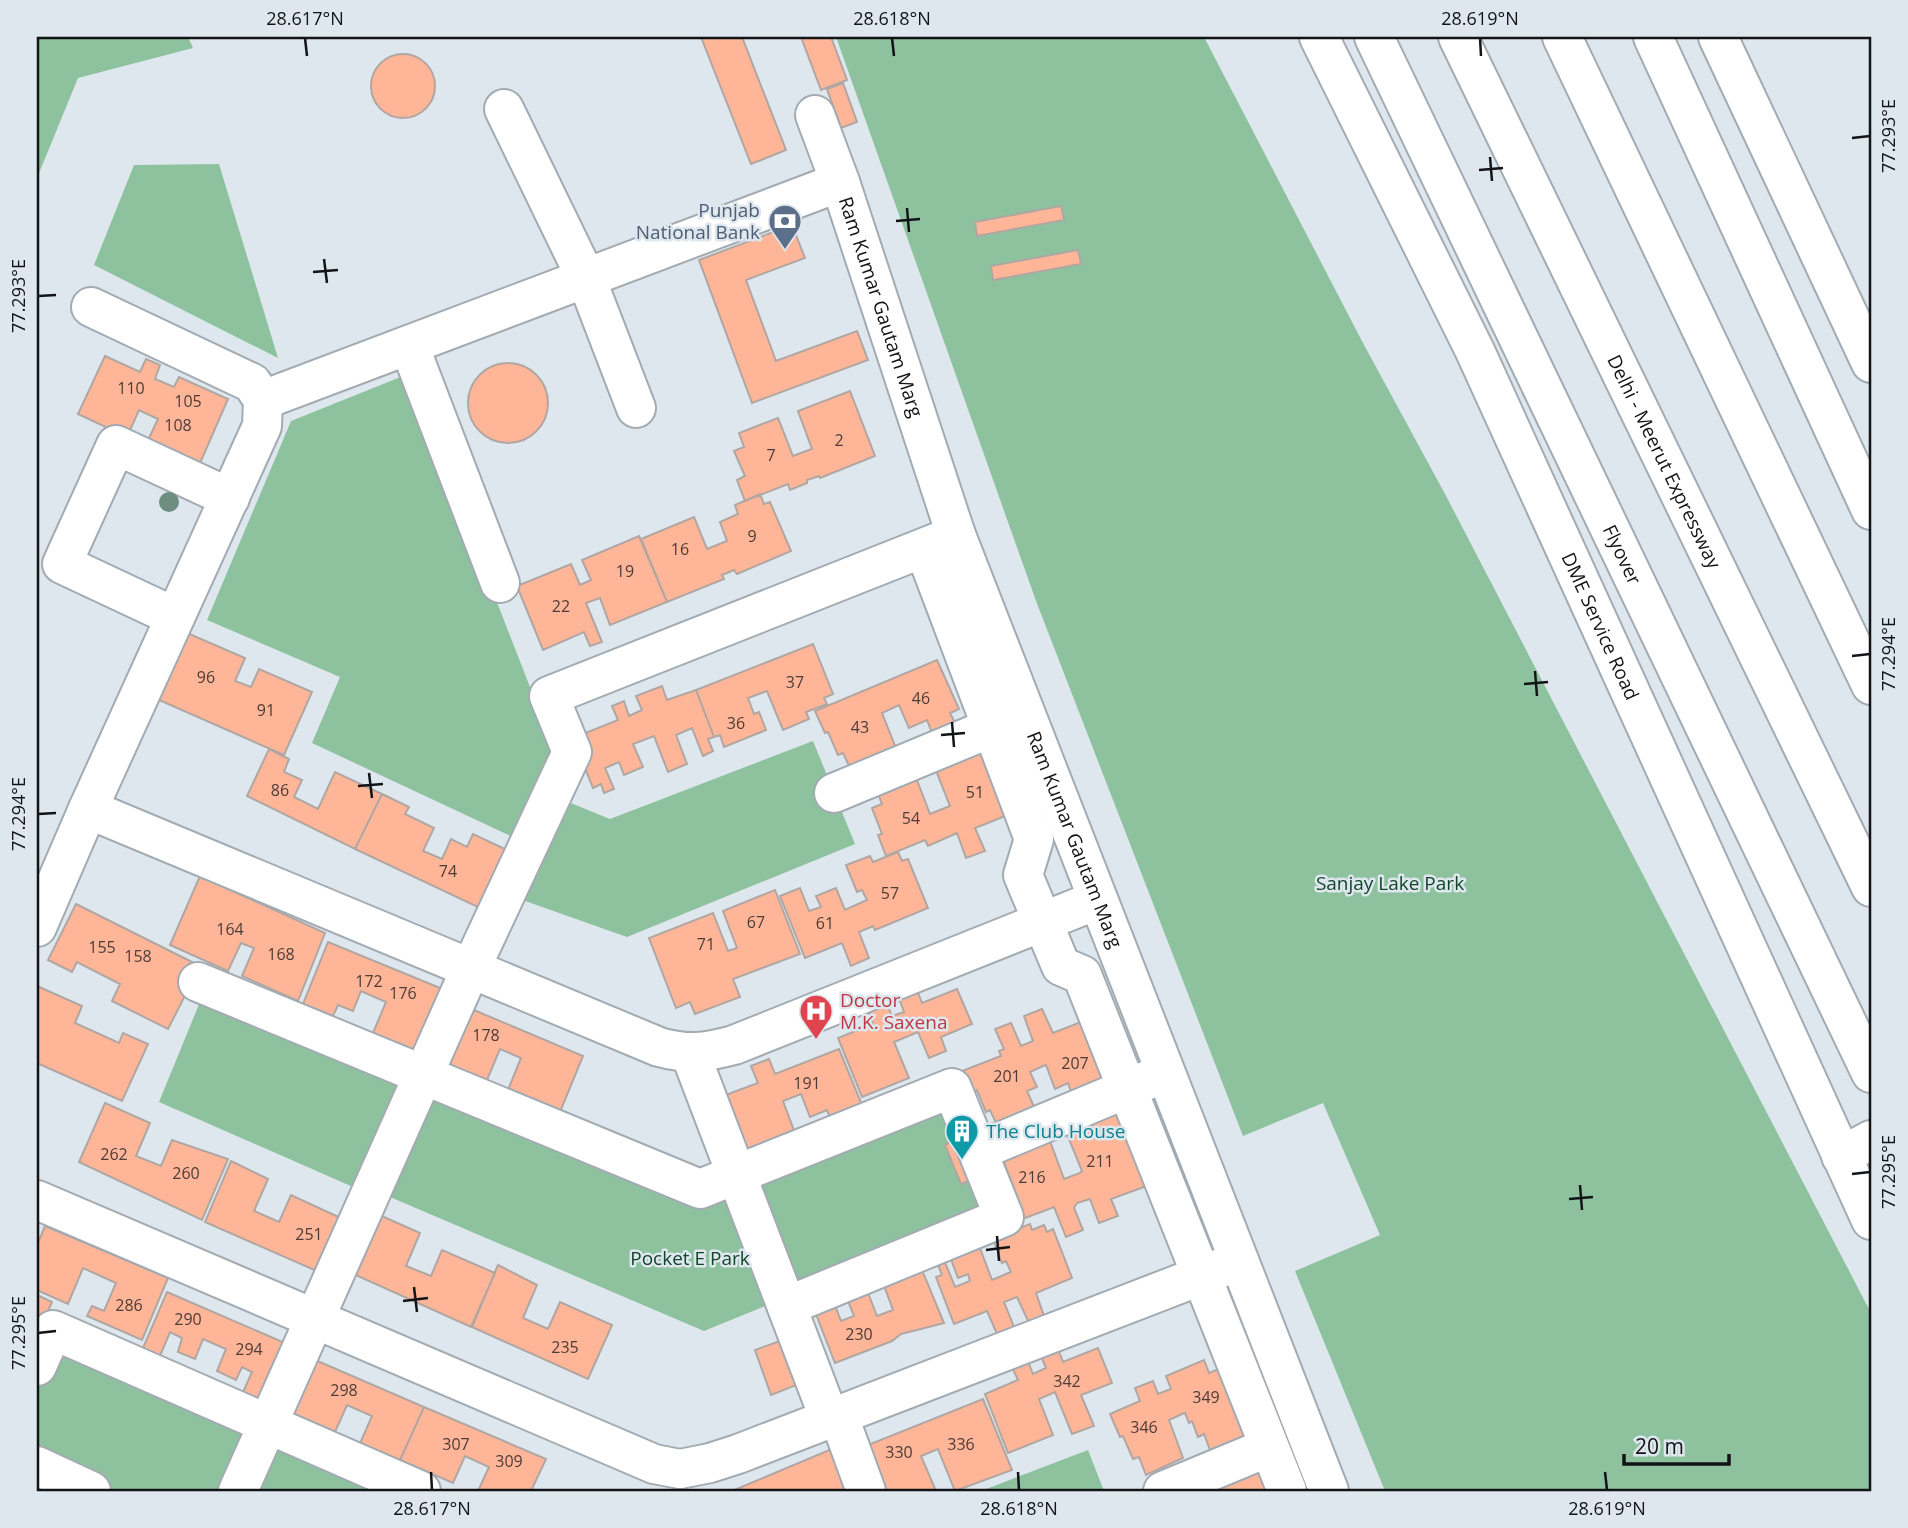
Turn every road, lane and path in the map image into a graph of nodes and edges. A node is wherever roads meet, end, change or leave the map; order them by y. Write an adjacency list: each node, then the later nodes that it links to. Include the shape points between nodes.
1 (1319, 37): 37 (main road, DME Service Road, via 1475,351)
2 (1374, 37): 34 (main road, Flyover)
3 (1458, 37): 26 (main road, Delhi - Meerut Expressway)
4 (1562, 37): 21 (main road)
5 (1653, 37): 17 (main road)
6 (1718, 37): 13 (main road)
7 (504, 109): 10 (main road)
8 (814, 115): 9 (main road, Ram Kumar Gautam Marg)
9 (840, 182): 10 (main road); 18 (main road, Ram Kumar Gautam Marg)
10 (586, 278): 12 (main road); 15 (main road)
11 (91, 307): 14 (main road, via 252,383)
12 (409, 345): 14 (main road); 19 (main road)
13 (1871, 363)
14 (263, 400): 16 (main road, via 262,426)
15 (636, 408)
16 (230, 498): 20 (main road); 20 (main road, via 116,445 62,564)
17 (1871, 510)
18 (940, 541): 22 (main road, Ram Kumar Gautam Marg); 23 (main road); 30 (main road, via 549,696 572,752)
19 (500, 583)
20 (176, 617): 25 (main road)
21 (1871, 685)
22 (1027, 713): 23 (main road); 27 (main road, Ram Kumar Gautam Marg)
23 (993, 727): 24 (main road); 28 (main road, via 1034,839 1023,875)
24 (834, 793)
25 (88, 809): 29 (main road); 30 (main road)
26 (1871, 887)
27 (1097, 900): 28 (main road); 33 (main road, Ram Kumar Gautam Marg)
28 (1042, 922): 32 (main road, via 734,1045); 36 (main road, via 1061,966 1082,975)
29 (37, 927)
30 (471, 968): 32 (main road, via 659,1047); 35 (main road)
31 (198, 982): 35 (main road)
32 (690, 1053): 39 (main road)
33 (1165, 1072): 36 (main road); 42 (main road, Ram Kumar Gautam Marg)
34 (1871, 1073)
35 (423, 1076): 39 (main road, via 700,1189); 45 (main road)
36 (1128, 1089): 38 (main road); 43 (main road)
37 (1856, 1148): 41 (main road, DME Service Road)
38 (978, 1151): 39 (main road, via 952,1088); 44 (main road, via 1004,1217)
39 (737, 1176): 44 (main road)
40 (37, 1200): 45 (main road)
41 (1871, 1220)
42 (1240, 1261): 43 (main road); 58 (main road, Ram Kumar Gautam Marg)
43 (1202, 1276): 47 (main road); 49 (main road)
44 (787, 1306): 47 (main road)
45 (314, 1318): 48 (main road); 51 (main road, via 654,1464)
46 (37, 1366): 48 (main road, via 53,1330)
47 (835, 1419): 51 (main road); 55 (main road)
48 (268, 1423): 53 (main road); 54 (main road)
49 (1269, 1447): 56 (main road); 57 (main road)
50 (37, 1466): 52 (main road)
51 (676, 1480)
52 (91, 1491)
53 (238, 1491)
54 (422, 1491)
55 (866, 1491)
56 (1163, 1491)
57 (1287, 1491)
58 (1329, 1491)

